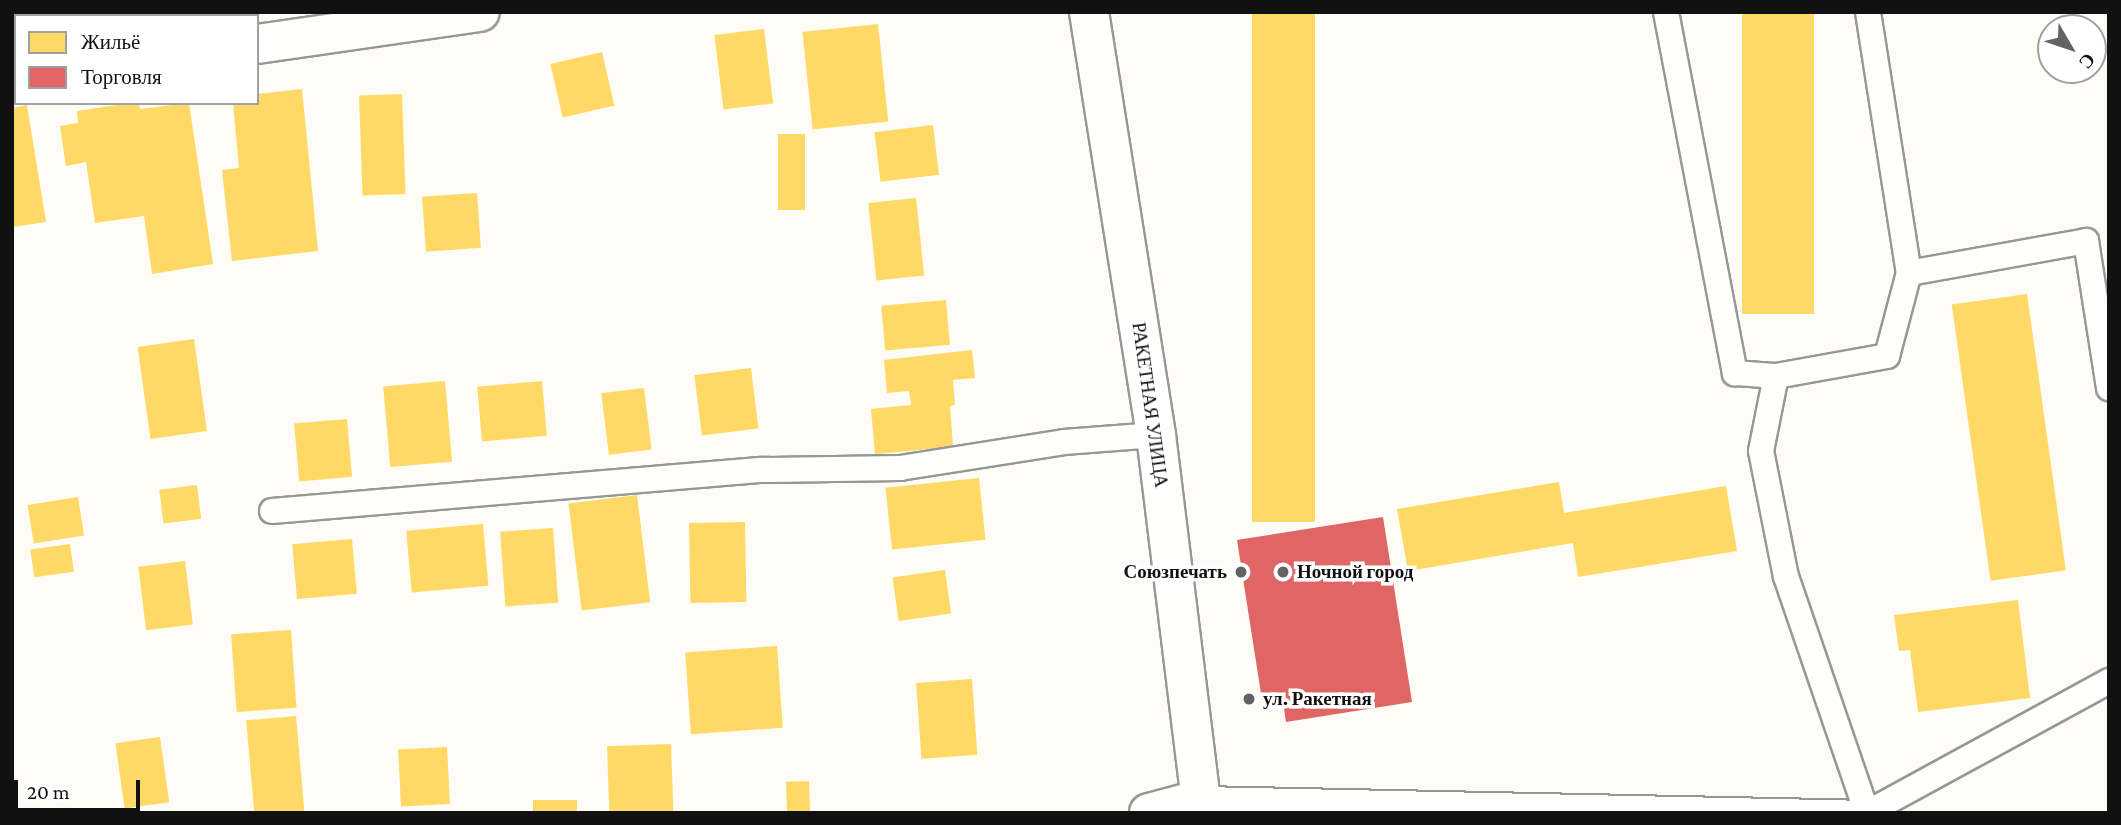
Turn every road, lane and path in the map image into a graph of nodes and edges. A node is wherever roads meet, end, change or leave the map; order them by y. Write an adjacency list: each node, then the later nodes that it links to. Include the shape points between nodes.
1 (480, 12): 5 (street)
2 (1089, 12): 9 (street, РАКЕТНАЯ УЛИЦА)
3 (1666, 12): 7 (lane, via 1735,373)
4 (1868, 12): 6 (lane)
5 (259, 44)
6 (1909, 273): 7 (lane, via 1887,356); 8 (lane, via 2086,241)
7 (1776, 376): 14 (lane, via 1761,451 1786,577)
8 (2109, 388)
9 (1156, 435): 10 (lane, via 1064,442 900,468 762,470); 12 (street, РАКЕТНАЯ УЛИЦА)
10 (272, 511)
11 (2109, 681): 14 (lane)
12 (1201, 799): 13 (street); 14 (lane)
13 (1152, 812)
14 (1867, 813)

